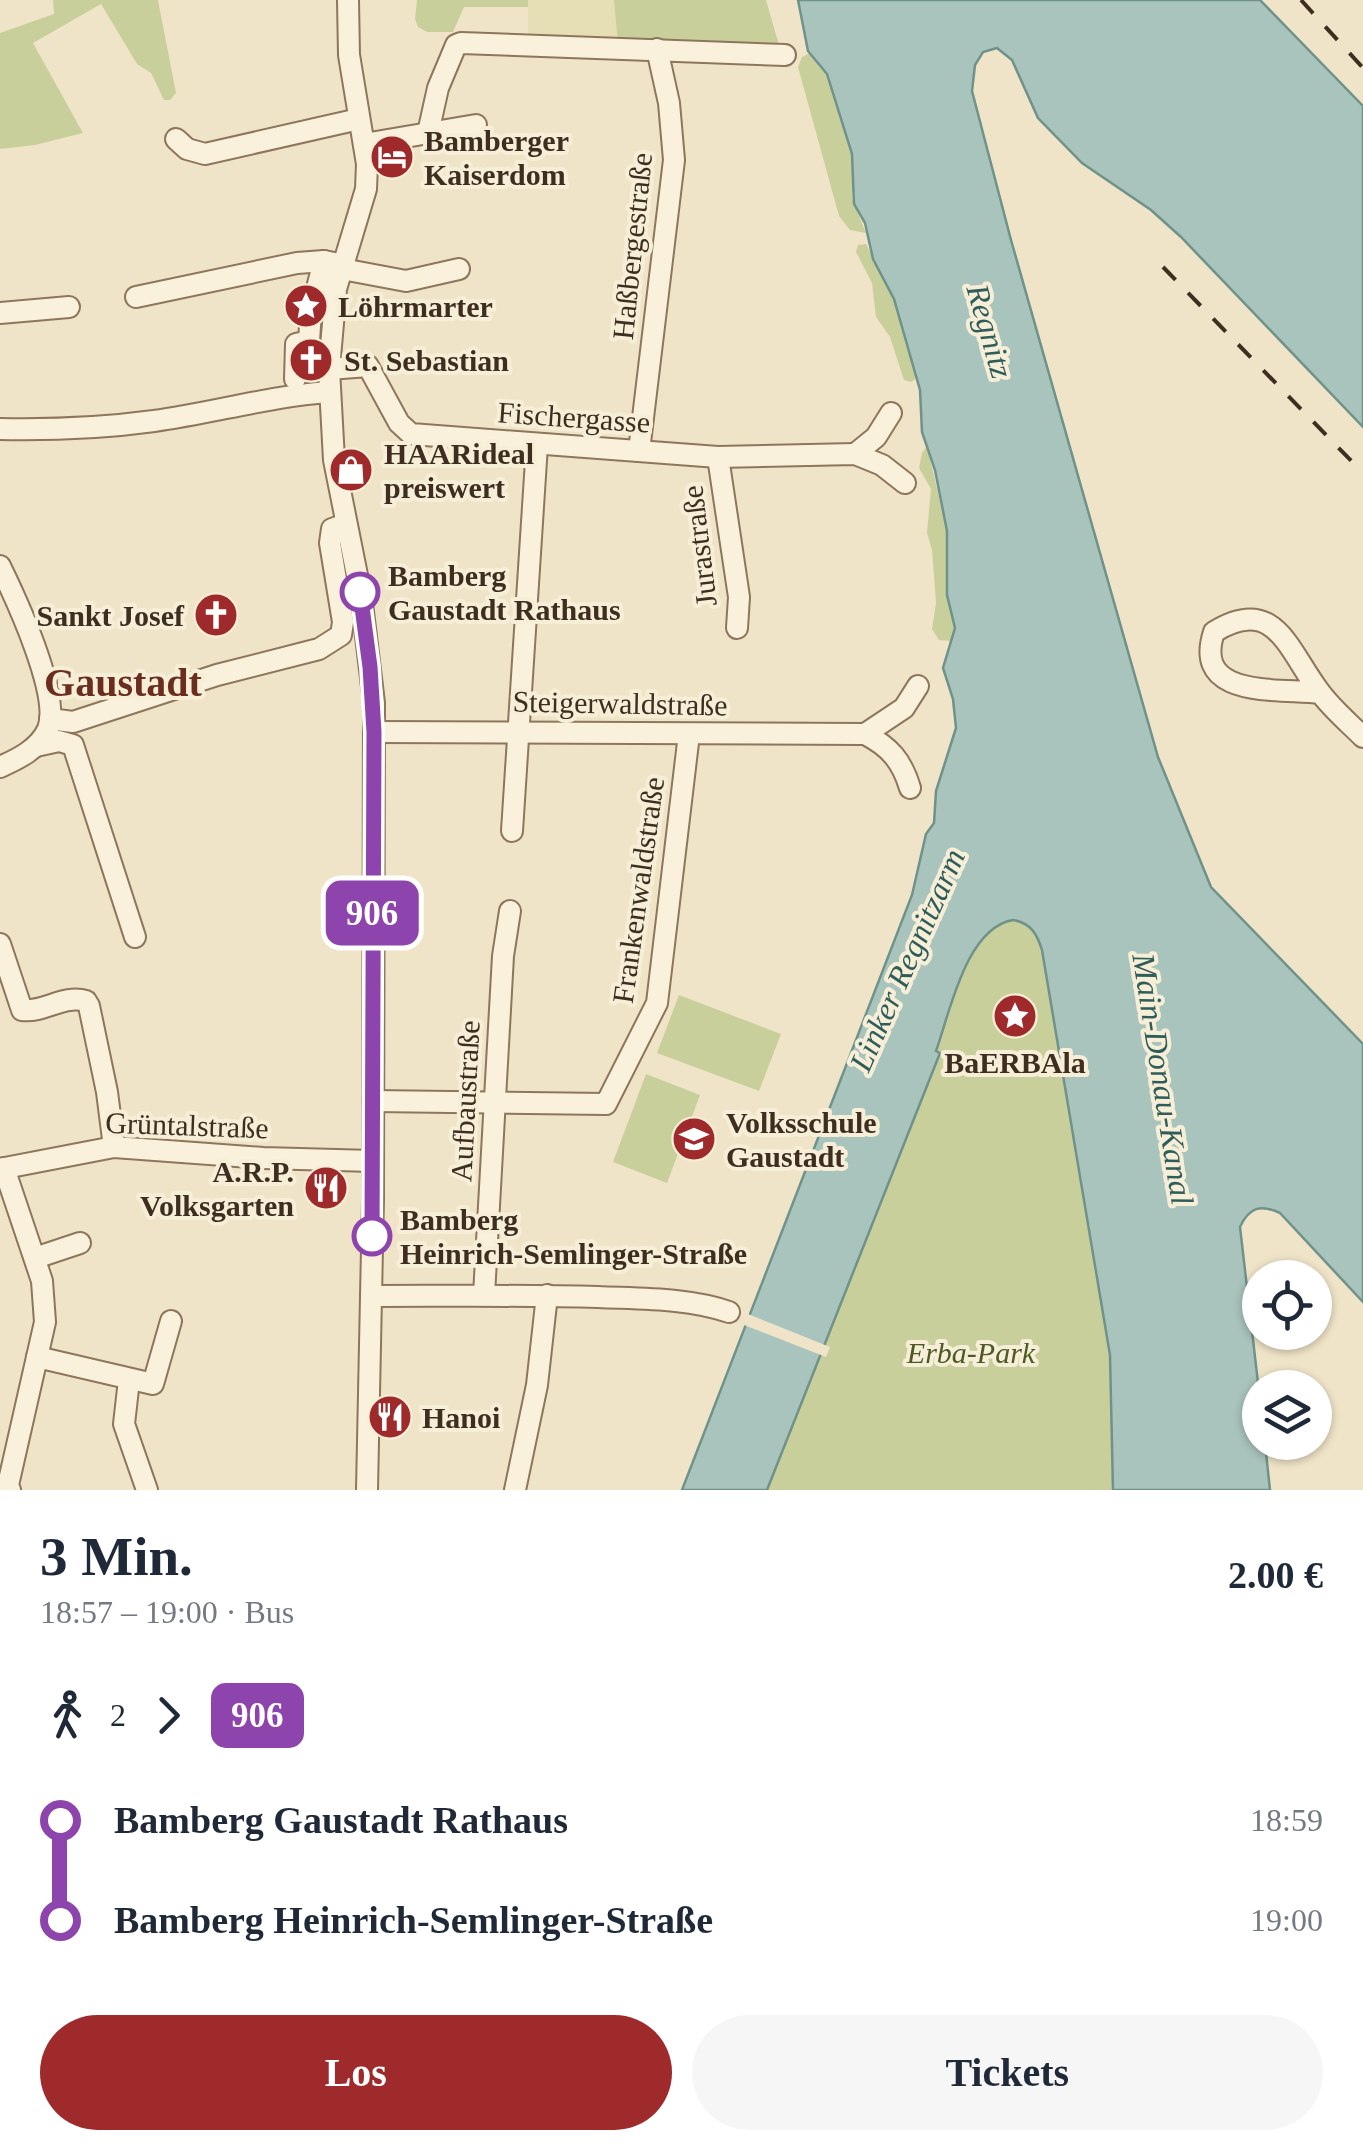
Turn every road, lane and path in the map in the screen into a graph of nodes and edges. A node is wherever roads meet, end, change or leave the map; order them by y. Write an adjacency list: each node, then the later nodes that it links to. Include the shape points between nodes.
1 (348, 0): 4 (street)
2 (657, 49): 3 (street); 5 (street, via 456,46); 20 (street, Haßbergestraße, via 674,160)
3 (785, 54)
4 (358, 119): 7 (street, via 206,154); 8 (street)
5 (430, 123): 6 (street); 8 (street)
6 (476, 125)
7 (176, 140)
8 (364, 144): 9 (street, via 366,189)
9 (337, 265): 10 (street, via 406,281); 11 (street, via 297,263); 14 (street); 15 (street, via 311,311 309,341 296,344)
10 (459, 269)
11 (136, 297)
12 (69, 307): 13 (street)
13 (0, 313)
14 (329, 368): 16 (street); 19 (street, Fischergasse, via 368,366 400,426 411,434)
15 (296, 379)
16 (329, 392): 18 (street, via 155,421); 24 (street)
17 (891, 413): 21 (street, via 876,438)
18 (0, 428)
19 (538, 445): 20 (street, Fischergasse); 30 (street)
20 (639, 451): 22 (street, Fischergasse)
21 (855, 454): 22 (street, Fischergasse); 23 (street)
22 (718, 457): 26 (street, Jurastraße, via 739,597)
23 (905, 483)
24 (346, 524): 29 (street, via 332,529 330,543 344,622 337,639 140,703); 31 (street, via 367,633)
25 (0, 566): 29 (street)
26 (737, 628)
27 (918, 686): 33 (street, via 904,708)
28 (1320, 693): 28 (street, via 1268,622 1250,617 1214,632 1208,648 1221,680); 34 (street)
29 (58, 721): 35 (street); 36 (street)
30 (518, 731): 31 (street, Steigerwaldstraße); 32 (street, Steigerwaldstraße); 39 (street)
31 (374, 732): 43 (street)
32 (689, 734): 33 (street, Steigerwaldstraße); 44 (street, Frankenwaldstraße, via 657,1003 606,1104)
33 (865, 734): 38 (street, via 899,760)
34 (1363, 738)
35 (73, 745): 36 (street); 41 (street)
36 (36, 746): 37 (street)
37 (0, 767)
38 (910, 788)
39 (512, 831)
40 (510, 911): 44 (street, Aufbaustraße)
41 (135, 937)
42 (0, 944): 45 (street, via 22,1010 76,998 89,1006)
43 (373, 1101): 44 (street); 46 (street)
44 (496, 1102): 50 (street, Aufbaustraße)
45 (114, 1147): 46 (street, Grüntalstraße); 47 (street, Grüntalstraße)
46 (373, 1161): 52 (street)
47 (2, 1169): 49 (street)
48 (80, 1243): 49 (street)
49 (35, 1258): 55 (street, via 45,1322)
50 (484, 1295): 51 (street); 52 (street)
51 (547, 1295): 53 (street, via 663,1300); 60 (street, via 538,1384)
52 (371, 1296): 59 (street)
53 (730, 1312)
54 (171, 1321): 56 (street, via 153,1384)
55 (37, 1358): 56 (street); 57 (street)
56 (129, 1380): 58 (street, via 124,1424)
57 (10, 1490)
58 (147, 1490)
59 (367, 1490)
60 (515, 1490)

